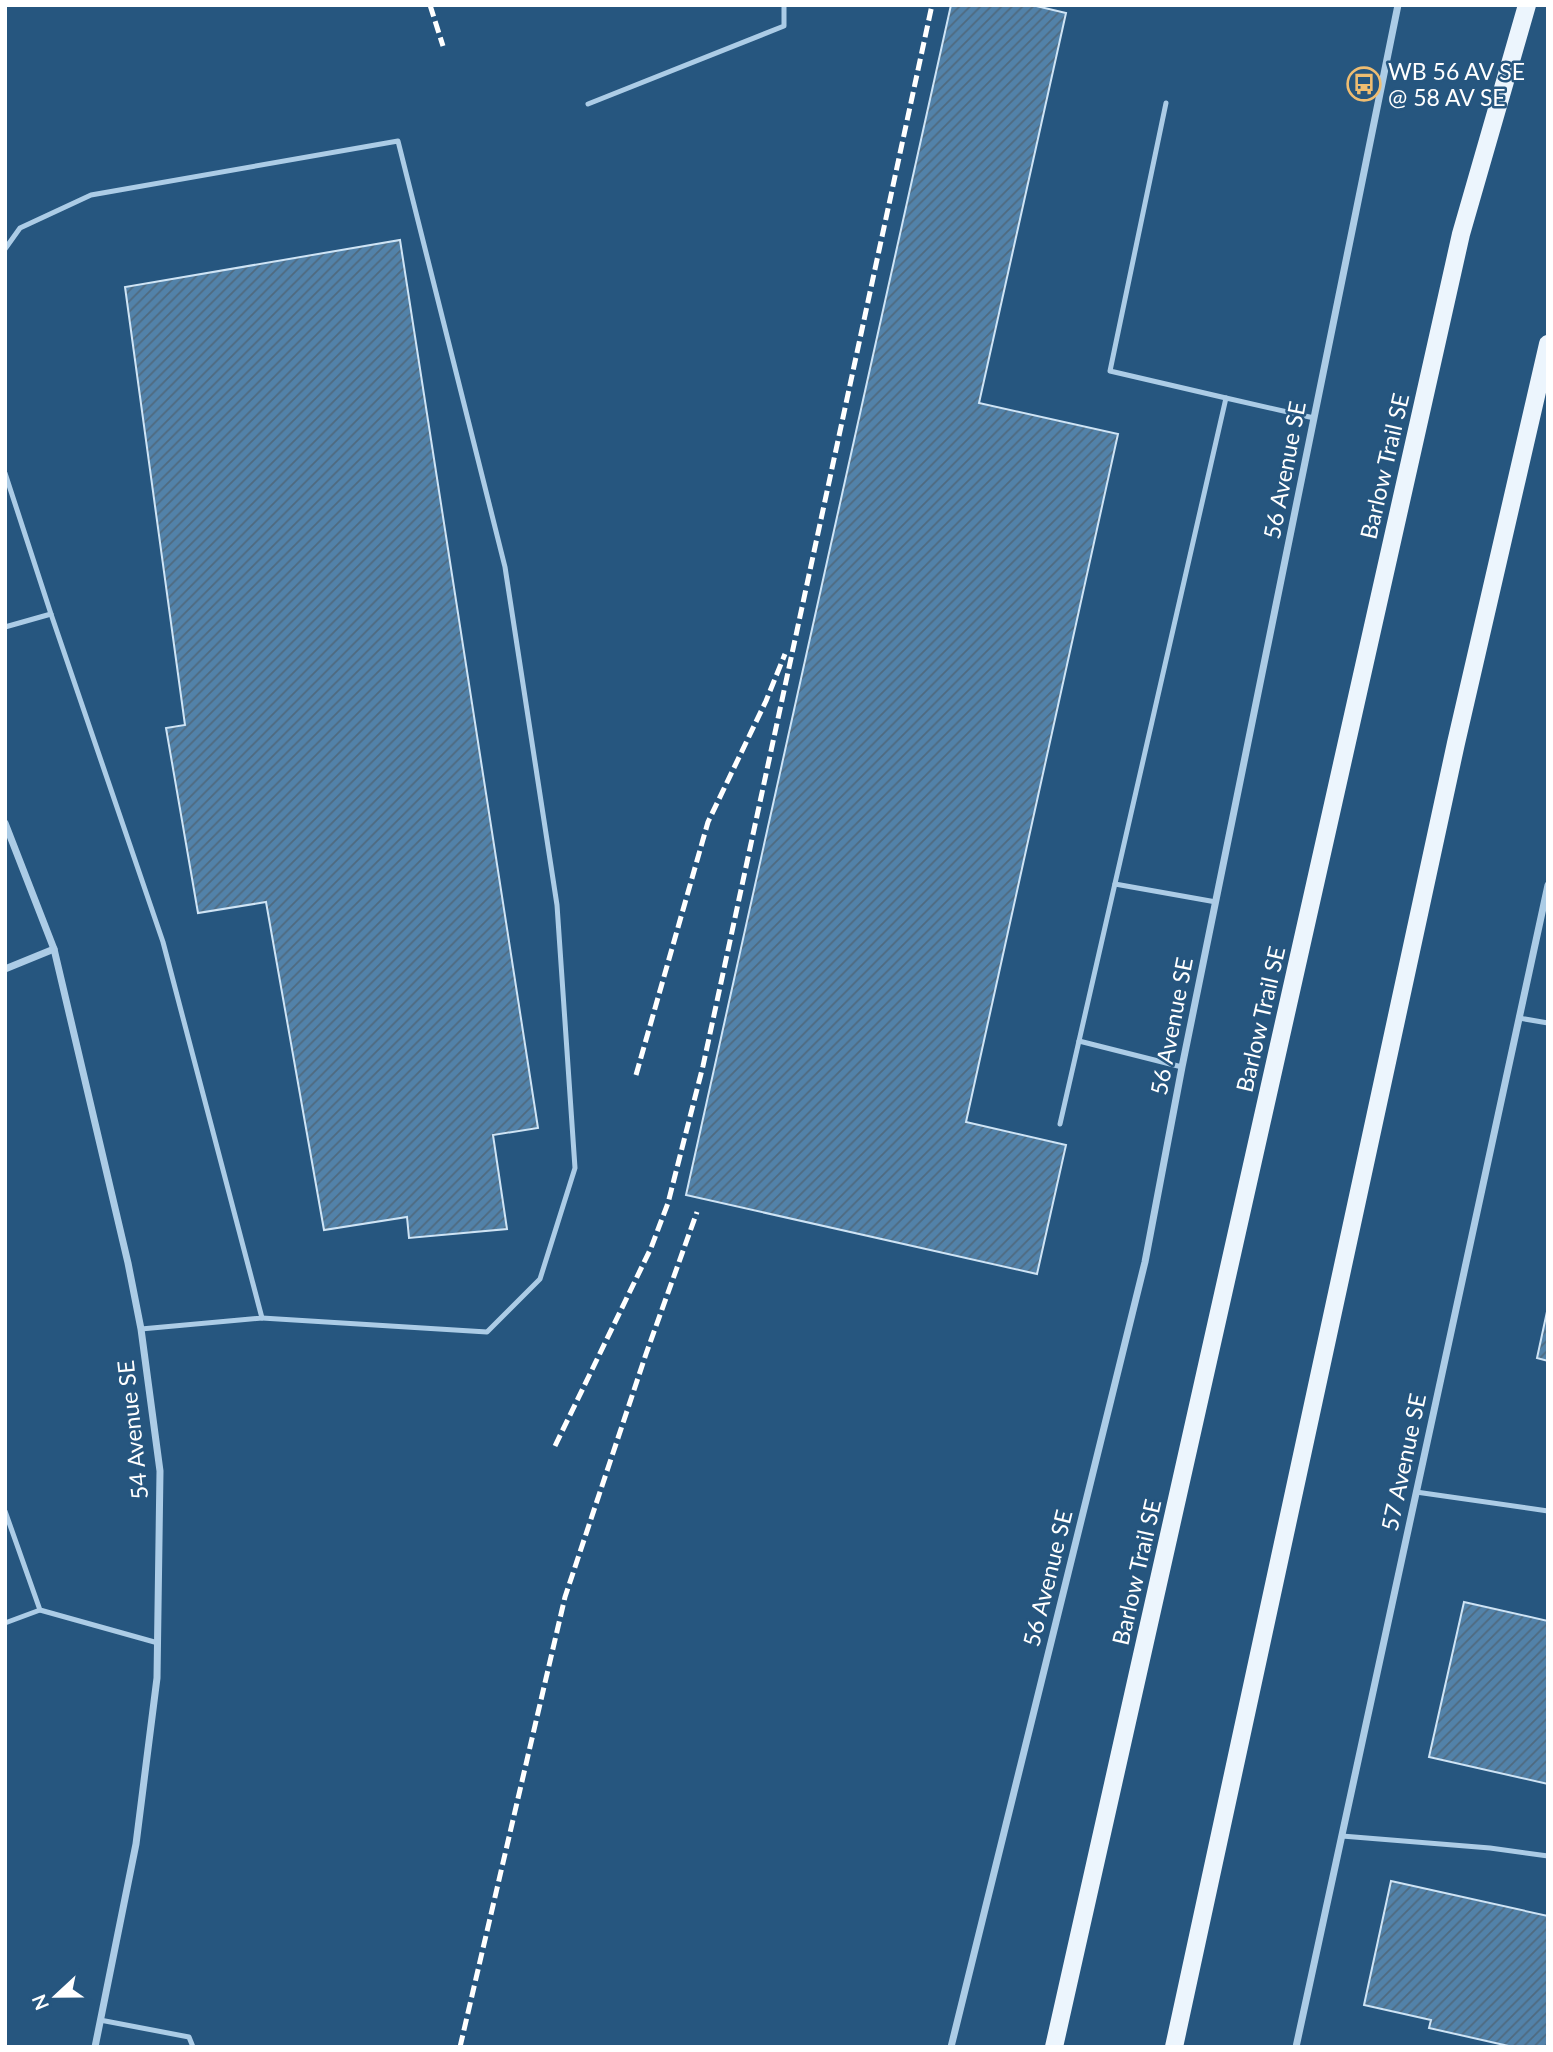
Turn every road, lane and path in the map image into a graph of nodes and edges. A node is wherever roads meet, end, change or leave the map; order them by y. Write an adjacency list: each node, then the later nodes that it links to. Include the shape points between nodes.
1 (784, 5): 5 (lane, via 784,26)
2 (1398, 5): 9 (street, 56 Avenue SE)
3 (1527, 5): 38 (main road, Barlow Trail SE, via 1461,234)
4 (1166, 103): 8 (lane, via 1110,371)
5 (588, 104)
6 (5, 250): 24 (lane, via 20,228 91,195 398,141 505,567 557,905 575,1168 540,1279 487,1332)
7 (1548, 344): 39 (main road, via 1456,743)
8 (1226, 398): 9 (lane); 14 (lane)
9 (1314, 418): 16 (street, 56 Avenue SE)
10 (5, 472): 11 (lane)
11 (51, 614): 12 (lane); 24 (lane, via 163,942)
12 (5, 626)
13 (5, 823): 17 (street, 54 Avenue SE)
14 (1115, 884): 16 (lane); 21 (lane)
15 (1548, 884): 19 (street, 57 Avenue SE)
16 (1216, 902): 22 (street, 56 Avenue SE)
17 (54, 949): 18 (street); 25 (street, 54 Avenue SE)
18 (5, 969)
19 (1519, 1018): 20 (lane); 26 (street, 57 Avenue SE)
20 (1548, 1023)
21 (1079, 1041): 22 (lane); 23 (lane)
22 (1182, 1067): 37 (street, 56 Avenue SE, via 1145,1262)
23 (1060, 1124)
24 (261, 1318): 25 (lane)
25 (141, 1329): 31 (street, 54 Avenue SE, via 160,1471)
26 (1416, 1492): 28 (lane); 32 (street, 57 Avenue SE)
27 (5, 1511): 29 (lane)
28 (1548, 1511)
29 (40, 1610): 30 (lane); 31 (lane)
30 (5, 1623)
31 (158, 1643): 34 (street, 54 Avenue SE, via 158,1678 136,1844)
32 (1342, 1836): 33 (lane); 40 (street, 57 Avenue SE)
33 (1548, 1856)
34 (100, 2020): 35 (street, 54 Avenue SE); 36 (lane, via 189,2037)
35 (95, 2047)
36 (193, 2047)
37 (951, 2047)
38 (1054, 2047)
39 (1174, 2047)
40 (1296, 2047)

